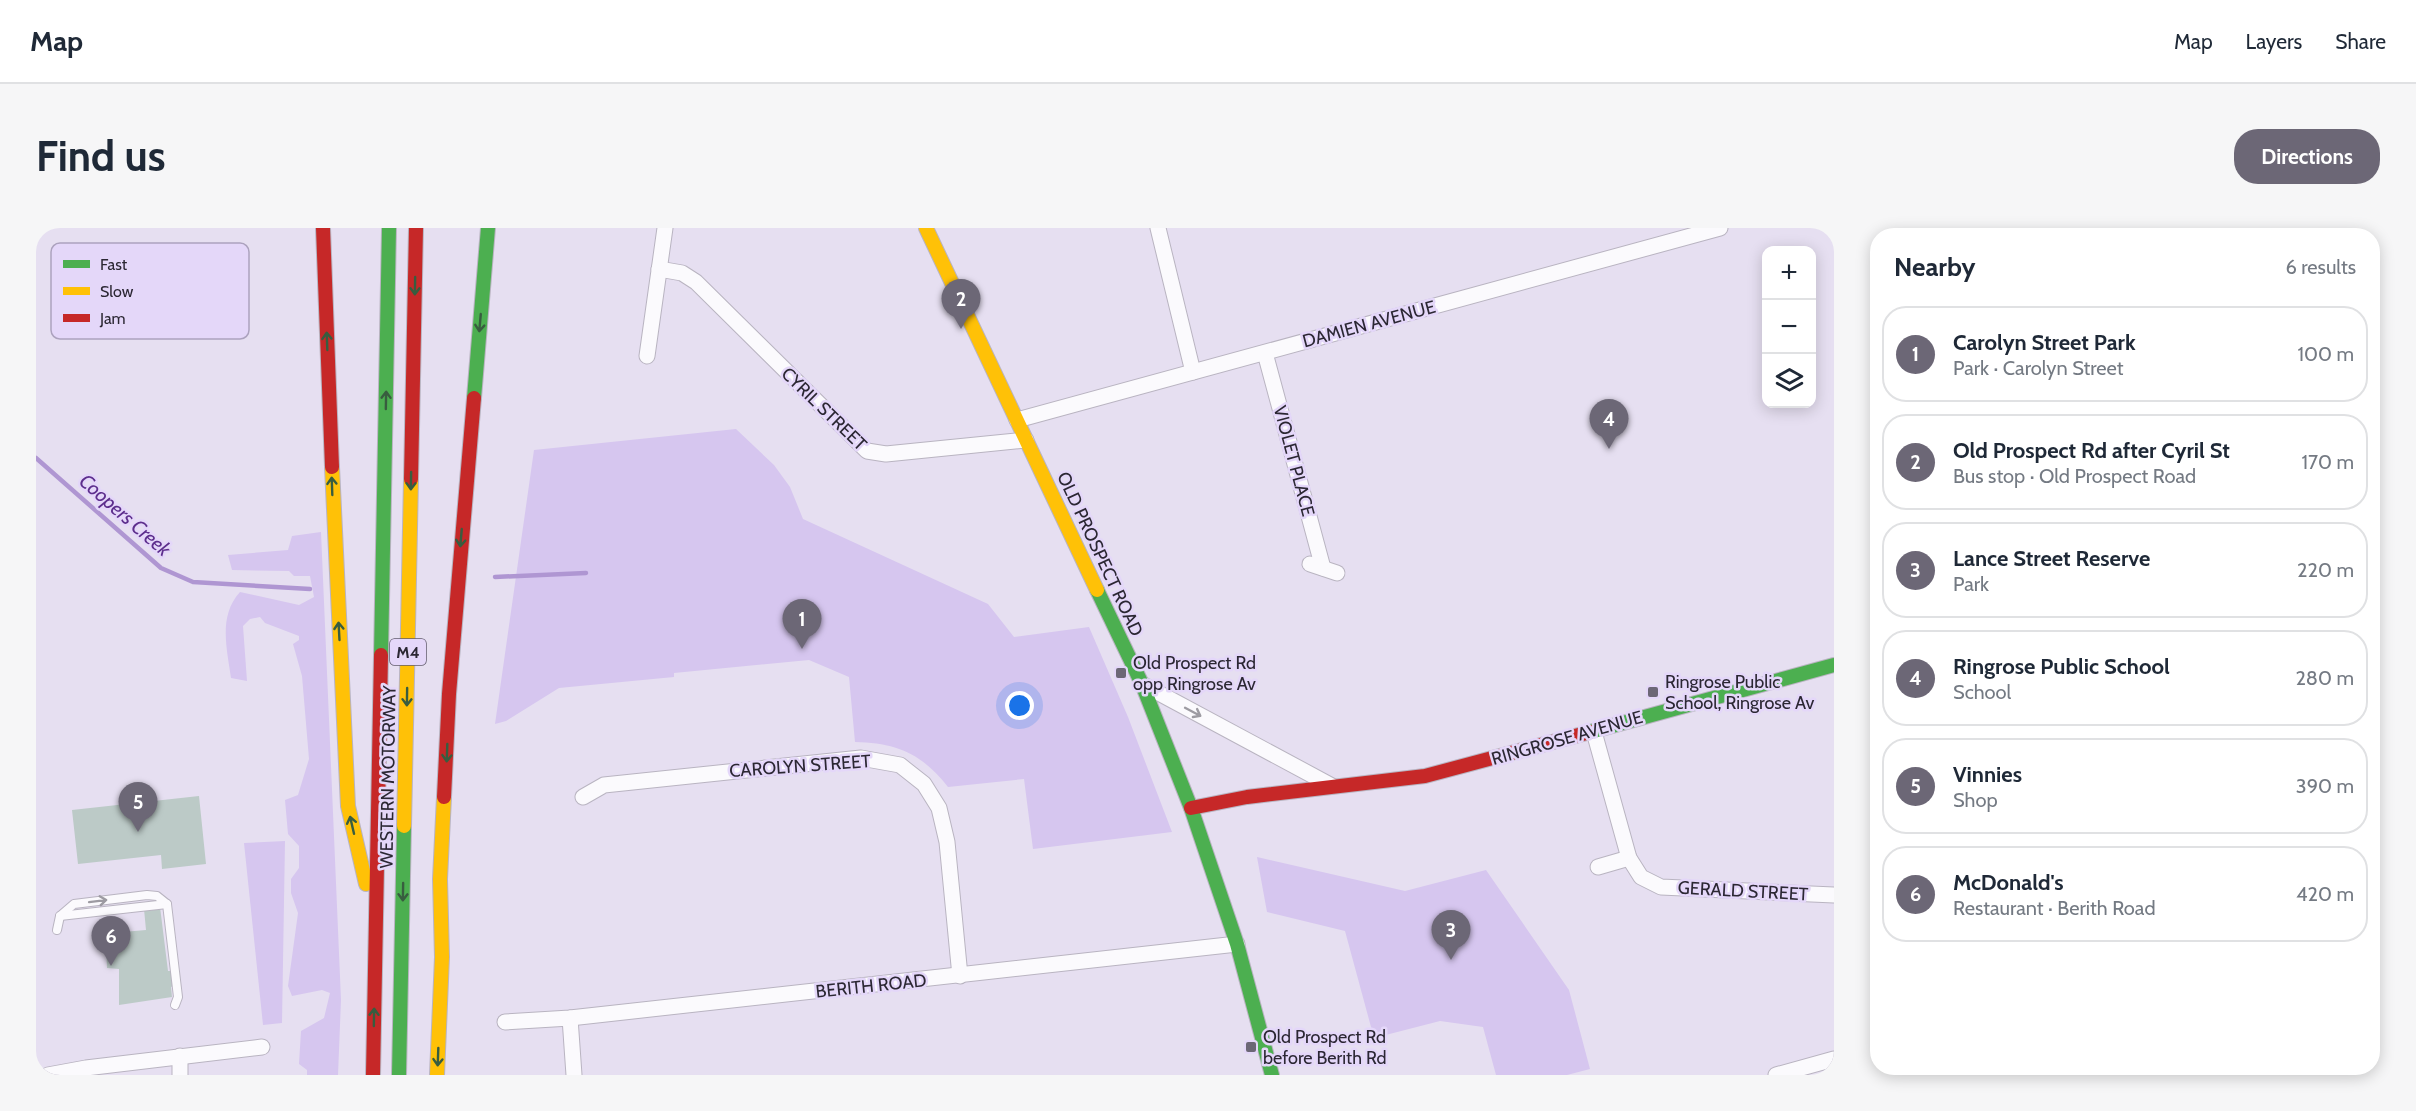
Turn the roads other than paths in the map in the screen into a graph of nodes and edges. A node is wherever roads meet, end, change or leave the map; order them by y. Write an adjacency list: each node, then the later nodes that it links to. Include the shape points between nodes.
1 (322, 228): 28 (main road, one-way to 1, via 348,806)
2 (389, 228): 28 (main road, WESTERN MOTORWAY / M4, one-way to 2)
3 (416, 228): 42 (main road, WESTERN MOTORWAY / M4, one-way to 42)
4 (488, 228): 31 (main road, one-way to 31, via 449,694 440,879)
5 (502, 228): 17 (main road)
6 (665, 228): 10 (street)
7 (926, 228): 14 (main road, OLD PROSPECT ROAD)
8 (1158, 228): 13 (street)
9 (1720, 228): 11 (street, DAMIEN AVENUE)
10 (659, 269): 12 (street); 15 (street, CYRIL STREET, via 682,273 696,282 871,453)
11 (1265, 353): 13 (street, DAMIEN AVENUE); 16 (street, VIOLET PLACE)
12 (647, 356)
13 (1193, 372): 14 (street, DAMIEN AVENUE)
14 (1017, 420): 15 (main road, OLD PROSPECT ROAD)
15 (1026, 440): 19 (main road, OLD PROSPECT ROAD)
16 (1323, 569)
17 (467, 647)
18 (1834, 665): 20 (main road, RINGROSE AVENUE)
19 (1142, 684): 21 (street, one-way to 21); 23 (main road, OLD PROSPECT ROAD)
20 (1594, 732): 21 (main road, RINGROSE AVENUE, via 1425,776); 25 (street, GERALD STREET)
21 (1332, 786): 23 (main road, RINGROSE AVENUE)
22 (583, 797): 32 (street, CAROLYN STREET, via 604,785 861,758 900,765 924,784 939,808 947,842)
23 (1191, 808): 30 (main road, OLD PROSPECT ROAD)
24 (455, 849): 31 (main road)
25 (1629, 858): 26 (street); 27 (street, GERALD STREET, via 1641,877 1661,887)
26 (1598, 867)
27 (1834, 896)
28 (376, 923): 41 (main road, WESTERN MOTORWAY / M4, one-way to 28)
29 (57, 930): 33 (lane, one-way to 33, via 60,916 74,904 157,896 167,904 178,997)
30 (1237, 944): 32 (street, BERITH ROAD); 45 (main road, OLD PROSPECT ROAD)
31 (442, 957): 43 (main road, one-way to 43)
32 (960, 976): 34 (street, BERITH ROAD)
33 (175, 1005)
34 (570, 1018): 35 (street, BERITH ROAD); 44 (street)
35 (505, 1022)
36 (262, 1047): 37 (street)
37 (180, 1056): 39 (street); 40 (street)
38 (1834, 1059): 46 (street)
39 (48, 1075)
40 (180, 1075)
41 (373, 1075)
42 (399, 1075)
43 (437, 1075)
44 (574, 1075)
45 (1272, 1075)
46 (1776, 1075)

